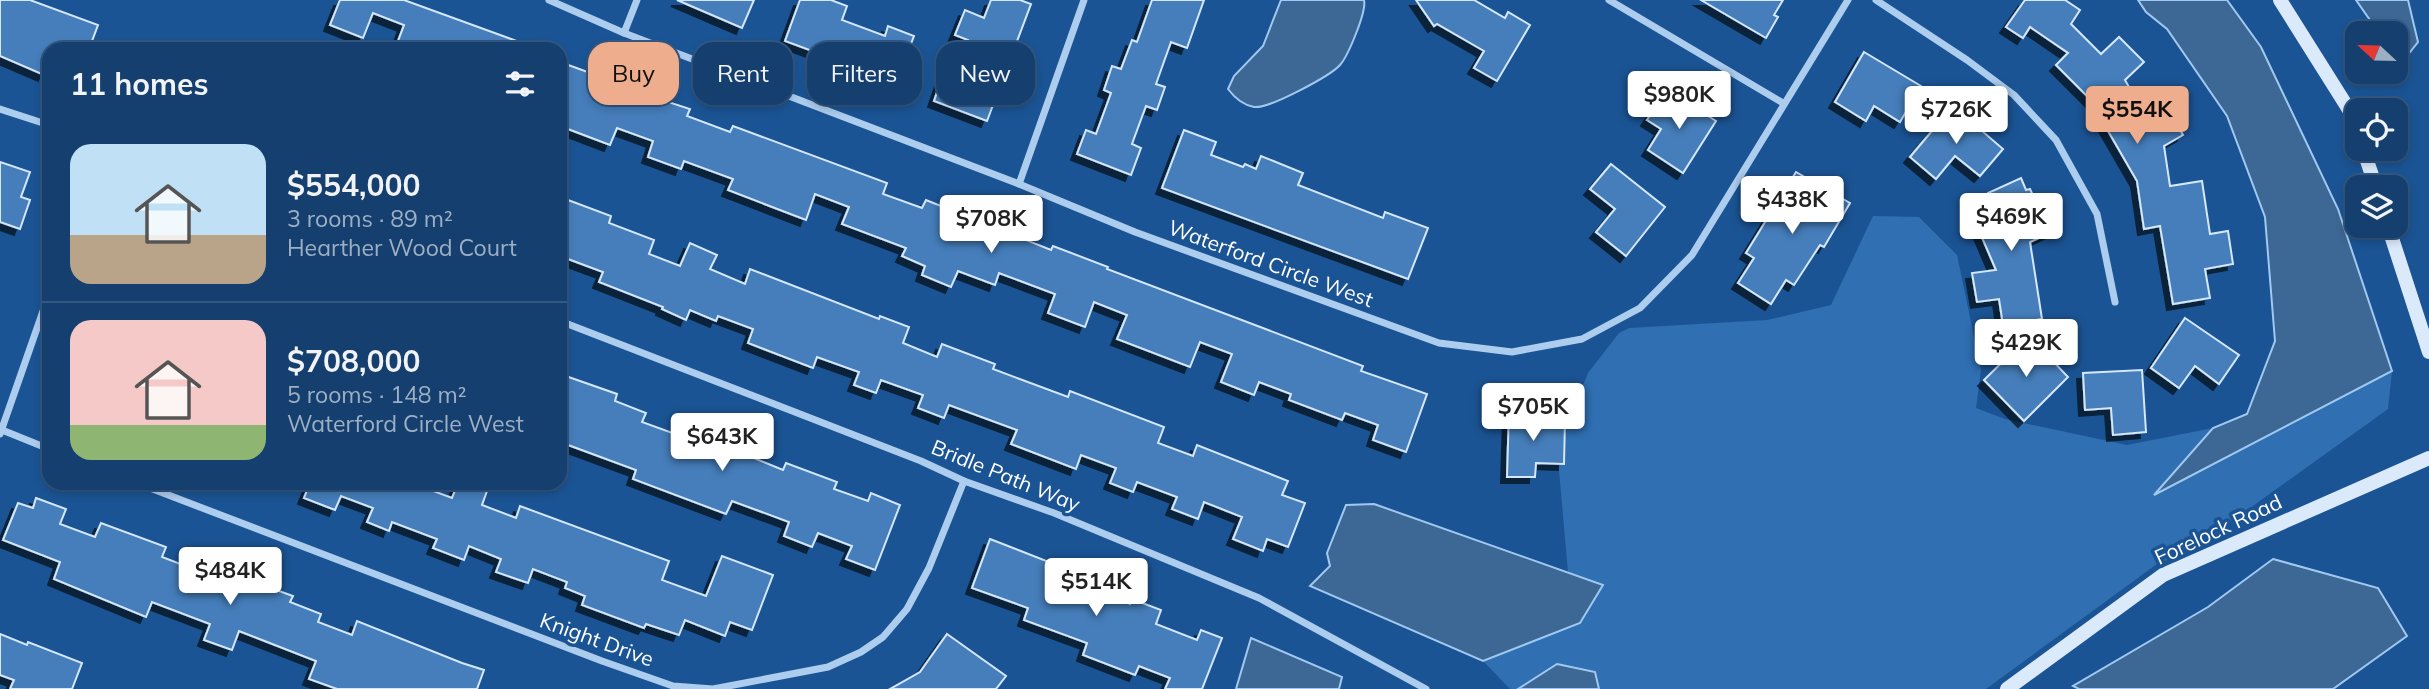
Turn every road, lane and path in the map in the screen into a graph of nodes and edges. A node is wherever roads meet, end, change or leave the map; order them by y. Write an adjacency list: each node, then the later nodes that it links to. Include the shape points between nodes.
1 (549, 0): 8 (street, Waterford Circle West)
2 (637, 0): 8 (street)
3 (1084, 0): 13 (street)
4 (1609, 0): 9 (street)
5 (1848, 0): 9 (street, Waterford Circle West)
6 (1876, 0): 15 (street, via 2014,95 2056,140 2096,214)
7 (2280, 0): 10 (street)
8 (624, 33): 13 (street, Waterford Circle West)
9 (1783, 103): 13 (street, Waterford Circle West, via 1692,255 1640,308 1582,339 1512,352 1439,344 1135,232)
10 (2345, 103)
11 (0, 109): 12 (street)
12 (42, 123)
13 (1019, 184)
14 (2392, 238): 18 (street)
15 (2115, 302)
16 (42, 314): 19 (street)
17 (567, 324): 22 (street, Bridle Path Way, via 921,460)
18 (2429, 352)
19 (1, 432): 20 (street)
20 (42, 447)
21 (2429, 458): 25 (street, Forelock Road, via 2163,575)
22 (964, 481): 23 (street, Knight Drive, via 929,568 906,609 883,637 828,667 713,689 673,685 602,661); 24 (street, Bridle Path Way, via 1259,598)
23 (155, 490)
24 (1426, 689)
25 (2007, 689)

